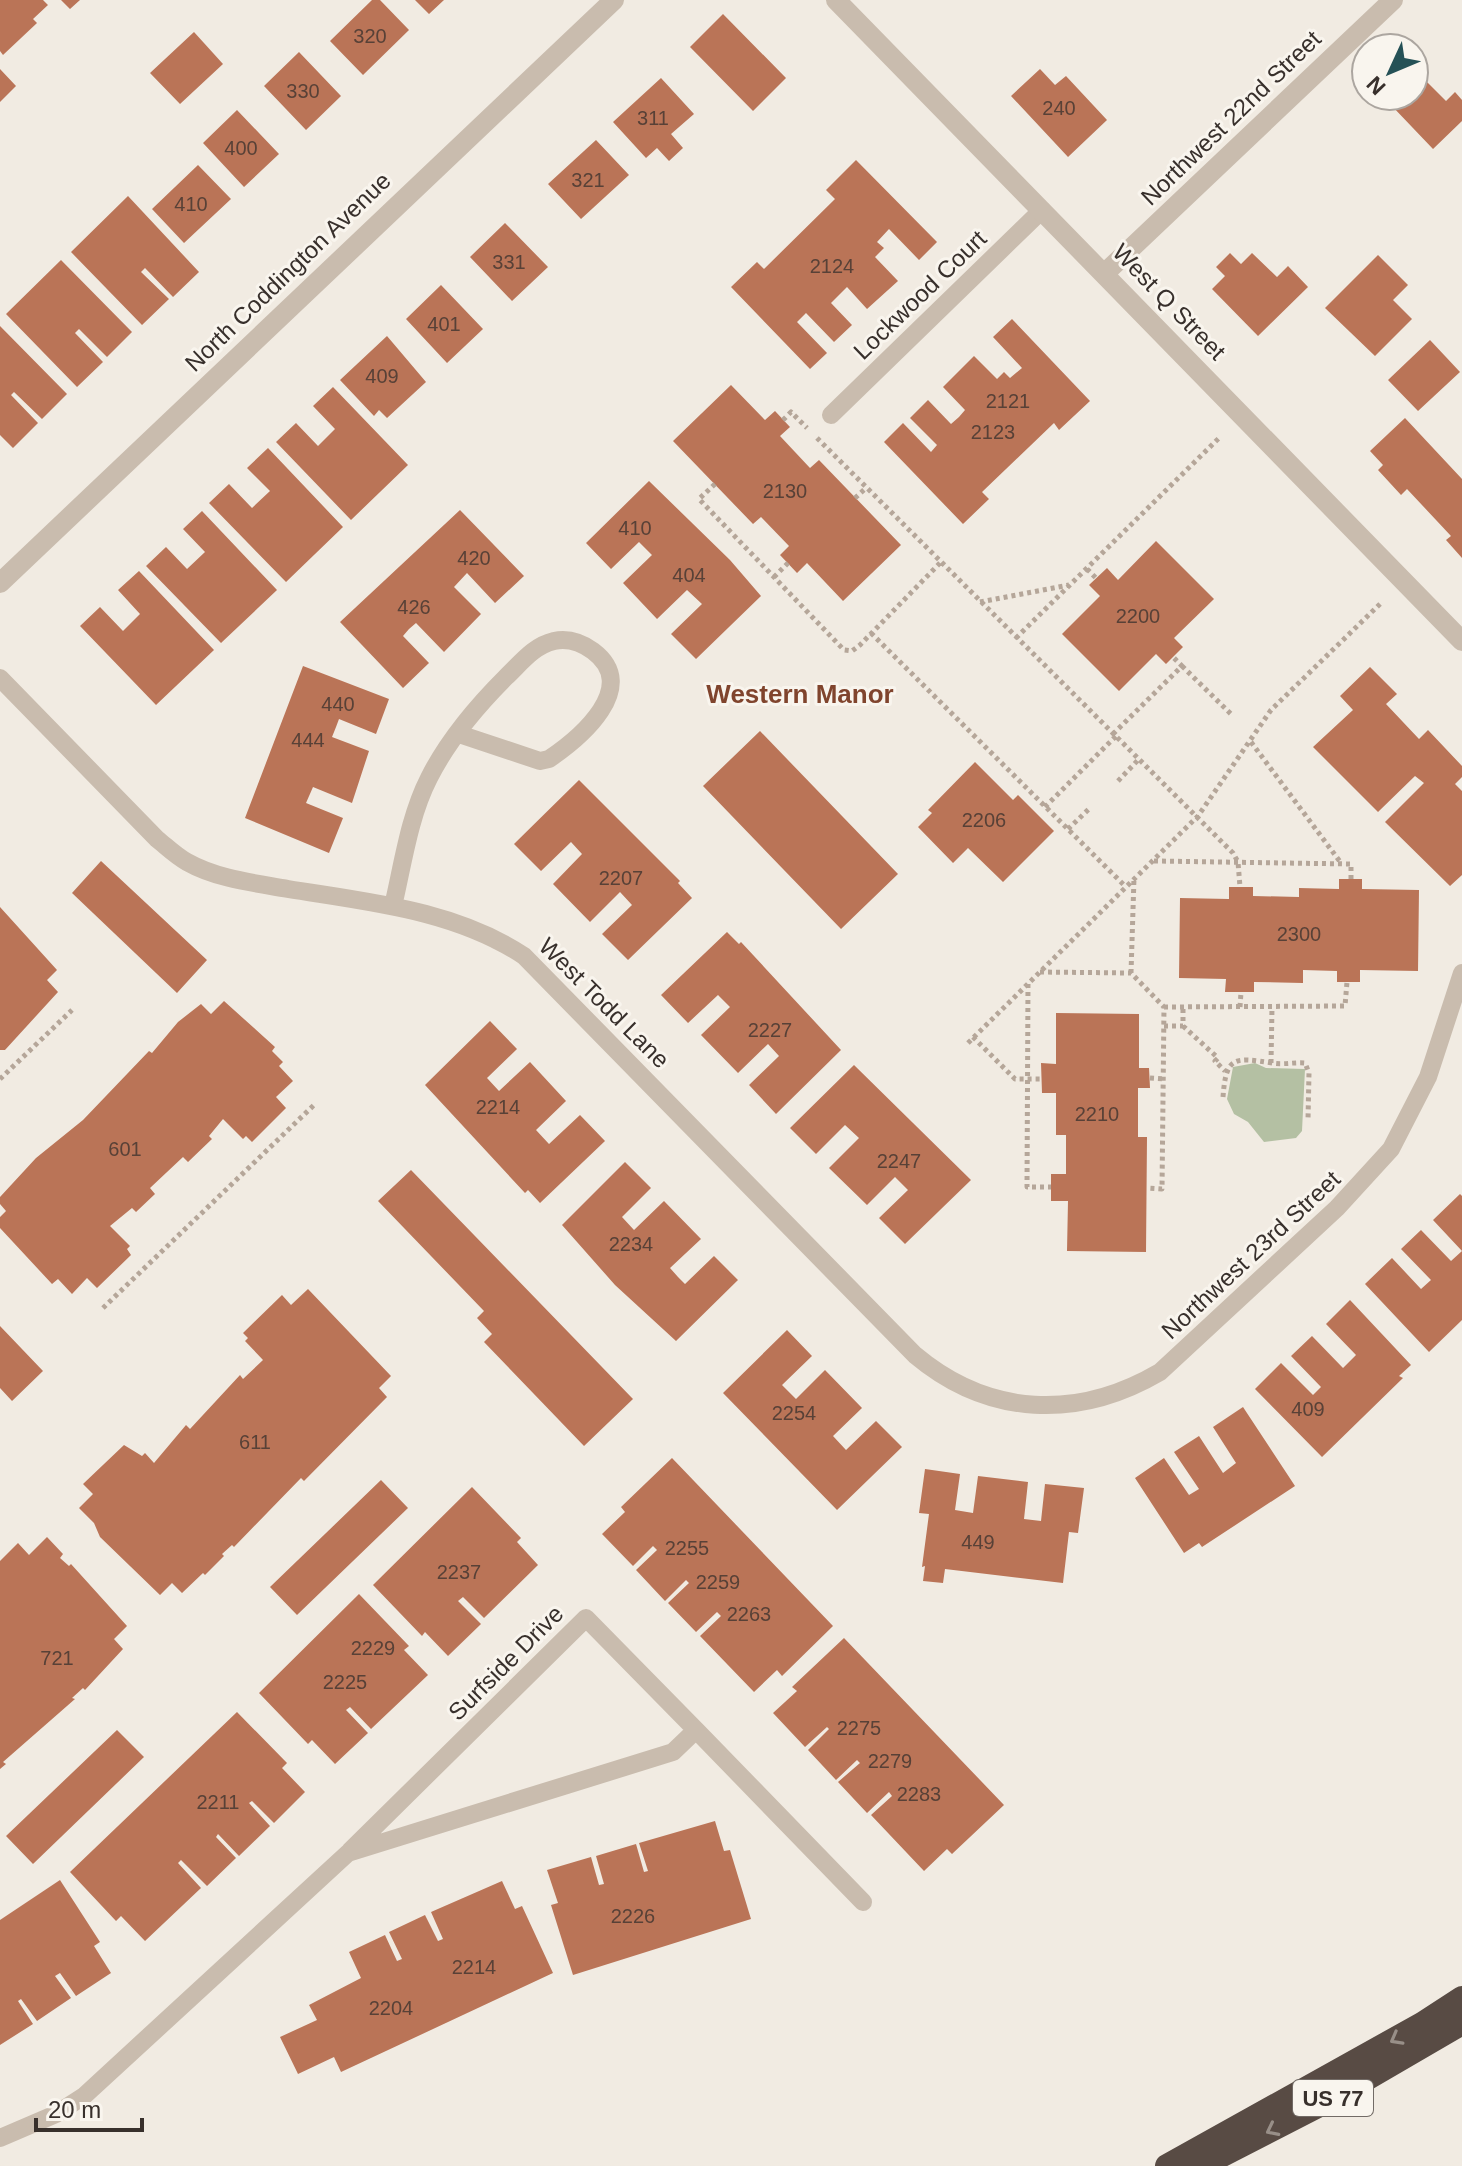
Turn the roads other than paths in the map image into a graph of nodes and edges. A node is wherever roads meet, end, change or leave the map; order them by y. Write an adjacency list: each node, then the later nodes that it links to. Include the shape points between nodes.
1 (614, 0): 7 (street, North Coddington Avenue)
2 (836, 0): 4 (street, West Q Street)
3 (1393, 0): 5 (street, Northwest 22nd Street)
4 (1042, 210): 5 (street, West Q Street); 6 (lane, Lockwood Court)
5 (1105, 273): 8 (street, West Q Street)
6 (831, 415)
7 (0, 583)
8 (1462, 641)
9 (0, 678): 11 (lane, West Todd Lane, via 157,839 187,862 235,880)
10 (459, 734): 10 (lane, via 474,709 536,648 556,640 580,642 608,668 612,684 605,707 549,759 540,761); 11 (lane, via 429,778 411,827)
11 (393, 906): 13 (lane, West Todd Lane, via 498,938 524,956 915,1355)
12 (1462, 973): 13 (lane, Northwest 23rd Street, via 1428,1077 1391,1149 1174,1362 1126,1388 1063,1407 996,1398)
13 (951, 1382)
14 (696, 1730): 15 (lane, Surfside Drive, via 673,1752); 15 (lane, Surfside Drive, via 586,1618); 16 (lane, Surfside Drive)
15 (348, 1853): 19 (lane, Surfside Drive, via 84,2096)
16 (863, 1902)
17 (1462, 1998): 20 (highway, one-way to 20)
18 (1462, 2023): 21 (highway, US 77, one-way to 21)
19 (0, 2138)
20 (1167, 2166)
21 (1201, 2166)

